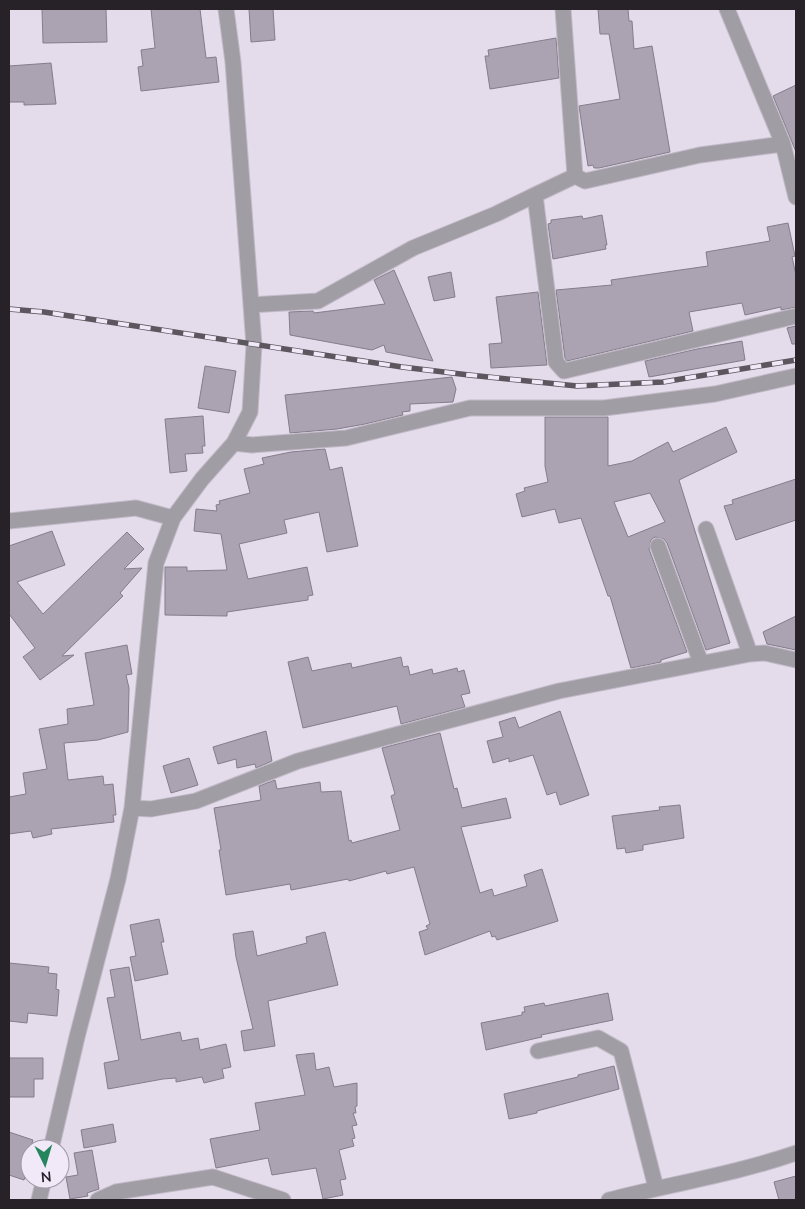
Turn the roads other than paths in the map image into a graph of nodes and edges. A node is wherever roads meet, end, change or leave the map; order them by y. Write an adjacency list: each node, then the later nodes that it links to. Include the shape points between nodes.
1 (226, 9): 8 (street, via 233,62)
2 (563, 9): 5 (street)
3 (727, 9): 4 (street)
4 (784, 144): 5 (street, via 700,155 585,180); 7 (street)
5 (575, 176): 6 (street)
6 (535, 195): 8 (street, via 413,248 318,301); 9 (street, via 556,362 564,371)
7 (796, 198)
8 (251, 305): 11 (street, via 254,345 250,412)
9 (796, 316)
10 (796, 376): 11 (street, via 715,394 604,408 470,408 346,438 252,446)
11 (234, 443): 12 (street)
12 (173, 518): 13 (street, via 136,508); 19 (street, via 156,563)
13 (9, 521)
14 (706, 528): 16 (street)
15 (658, 546): 18 (street)
16 (750, 654): 17 (street, via 764,653); 18 (street)
17 (796, 660)
18 (701, 663): 19 (street, via 559,691 298,761 196,801 151,809)
19 (132, 808): 21 (street, via 118,879)
20 (538, 1051): 23 (street, via 598,1038 621,1051)
21 (53, 1139)
22 (796, 1153): 23 (street, via 769,1163)
23 (656, 1188): 26 (street)
24 (98, 1200): 25 (street, via 116,1192 213,1177)
25 (283, 1200)
26 (609, 1200)

